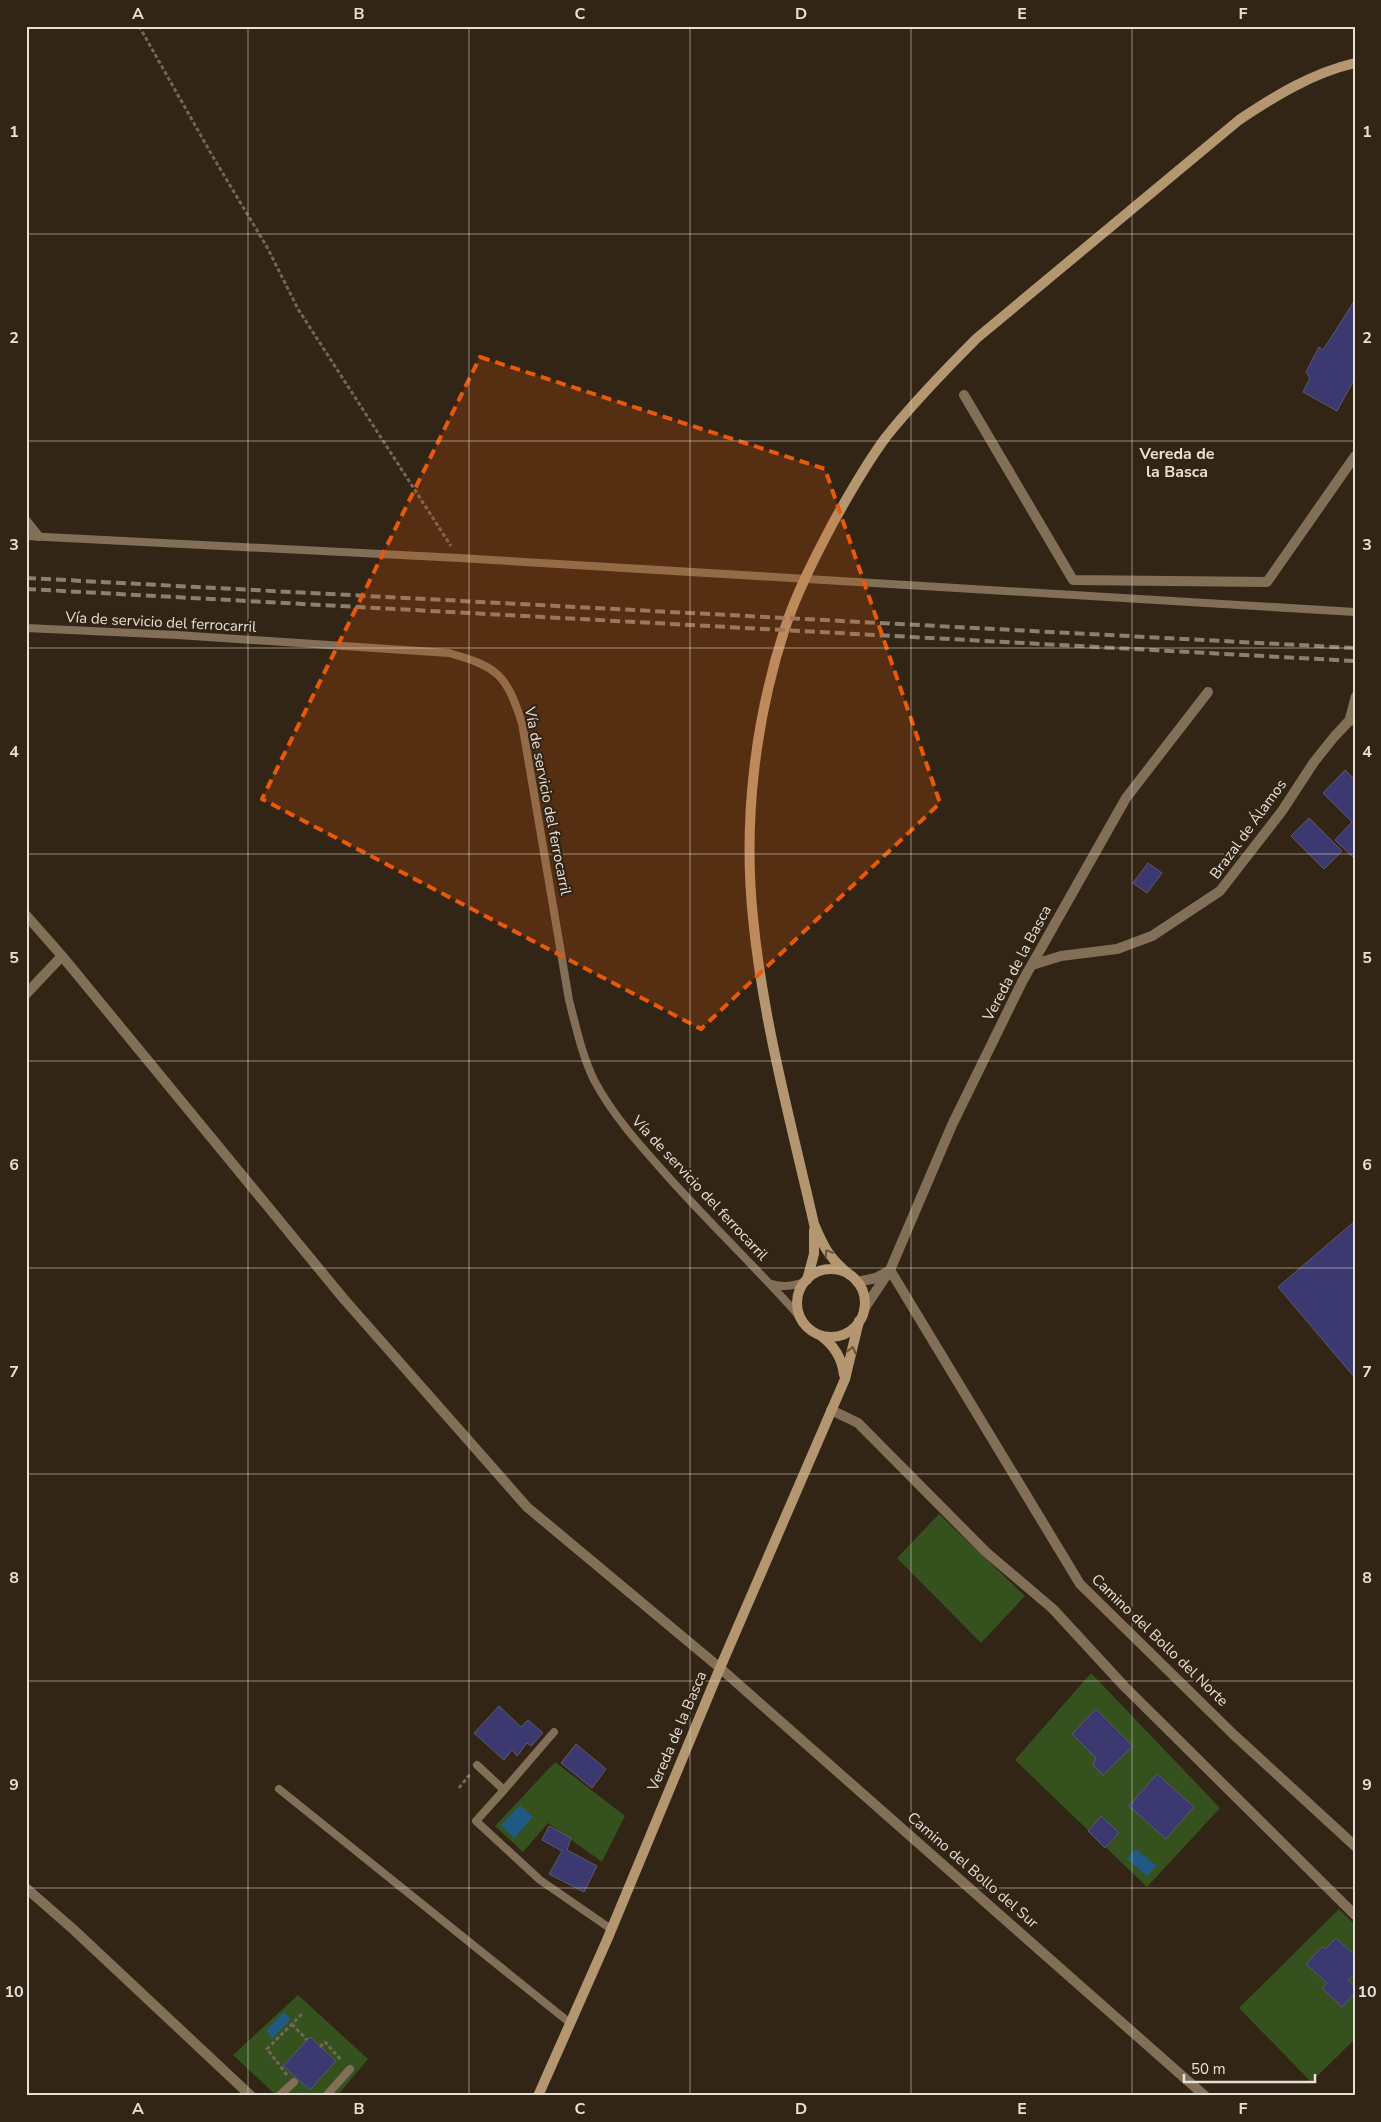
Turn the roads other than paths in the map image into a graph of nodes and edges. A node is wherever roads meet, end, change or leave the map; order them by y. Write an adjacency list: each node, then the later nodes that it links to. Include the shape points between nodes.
1 (1355, 63): 16 (street, via 1300,83 1240,120 977,338 885,439 841,508 812,564 785,626 775,662 757,753 749,848 752,916 765,1002)
2 (964, 395): 3 (street, via 1073,580 1267,582)
3 (1355, 456)
4 (26, 521): 6 (street)
5 (26, 536): 6 (lane)
6 (38, 536): 7 (lane)
7 (1355, 612)
8 (26, 628): 20 (lane, Vía de servicio del ferrocarril, via 449,653 480,662 500,676 513,696 522,722 569,1000 579,1041 594,1079 622,1126)
9 (1208, 692): 14 (street, Vereda de la Basca, via 1126,798)
10 (1355, 696): 11 (lane)
11 (1352, 721): 14 (street, Brazal de Álamos, via 1314,762 1282,811 1220,891 1152,936 1117,949 1061,956)
12 (26, 915): 13 (street, Camino del Bollo del Sur)
13 (62, 956): 15 (street); 27 (street, Camino del Bollo del Sur, via 343,1298 527,1507)
14 (1032, 965): 17 (street, Vereda de la Basca, via 952,1126)
15 (26, 994)
16 (814, 1224): 18 (street, one-way to 16, via 832,1260); 19 (street, via 814,1254)
17 (890, 1270): 18 (street, via 876,1278); 21 (street, Vereda de la Basca); 32 (street, Camino del Bollo del Norte, via 1080,1584 1212,1714)
18 (854, 1279): 19 (street, via 842,1271 823,1270); 21 (street, via 862,1290)
19 (805, 1281): 20 (lane, via 789,1287); 22 (street, via 798,1294)
20 (772, 1284): 22 (lane, Vía de servicio del ferrocarril)
21 (864, 1309): 23 (street)
22 (800, 1317): 24 (street, via 809,1329)
23 (859, 1321): 24 (street, via 843,1335); 25 (street, Vereda de la Basca, one-way to 23)
24 (821, 1336): 25 (street, via 838,1355)
25 (845, 1379): 26 (street, Vereda de la Basca)
26 (831, 1410): 27 (street, Vereda de la Basca); 34 (street, via 858,1423 986,1552 1053,1609 1124,1686)
27 (720, 1668): 35 (street, Vereda de la Basca); 43 (street, Camino del Bollo del Sur)
28 (554, 1732): 31 (lane)
29 (477, 1765): 31 (lane)
30 (279, 1789): 36 (lane)
31 (504, 1790): 35 (lane, via 476,1821 540,1880)
32 (1355, 1846)
33 (26, 1888): 39 (street)
34 (1355, 1915)
35 (611, 1929): 36 (street, Vereda de la Basca)
36 (570, 2024): 42 (street, Vereda de la Basca)
37 (350, 2069): 41 (lane)
38 (294, 2082): 40 (lane)
39 (251, 2096)
40 (279, 2096)
41 (326, 2096)
42 (538, 2096)
43 (1205, 2096)

